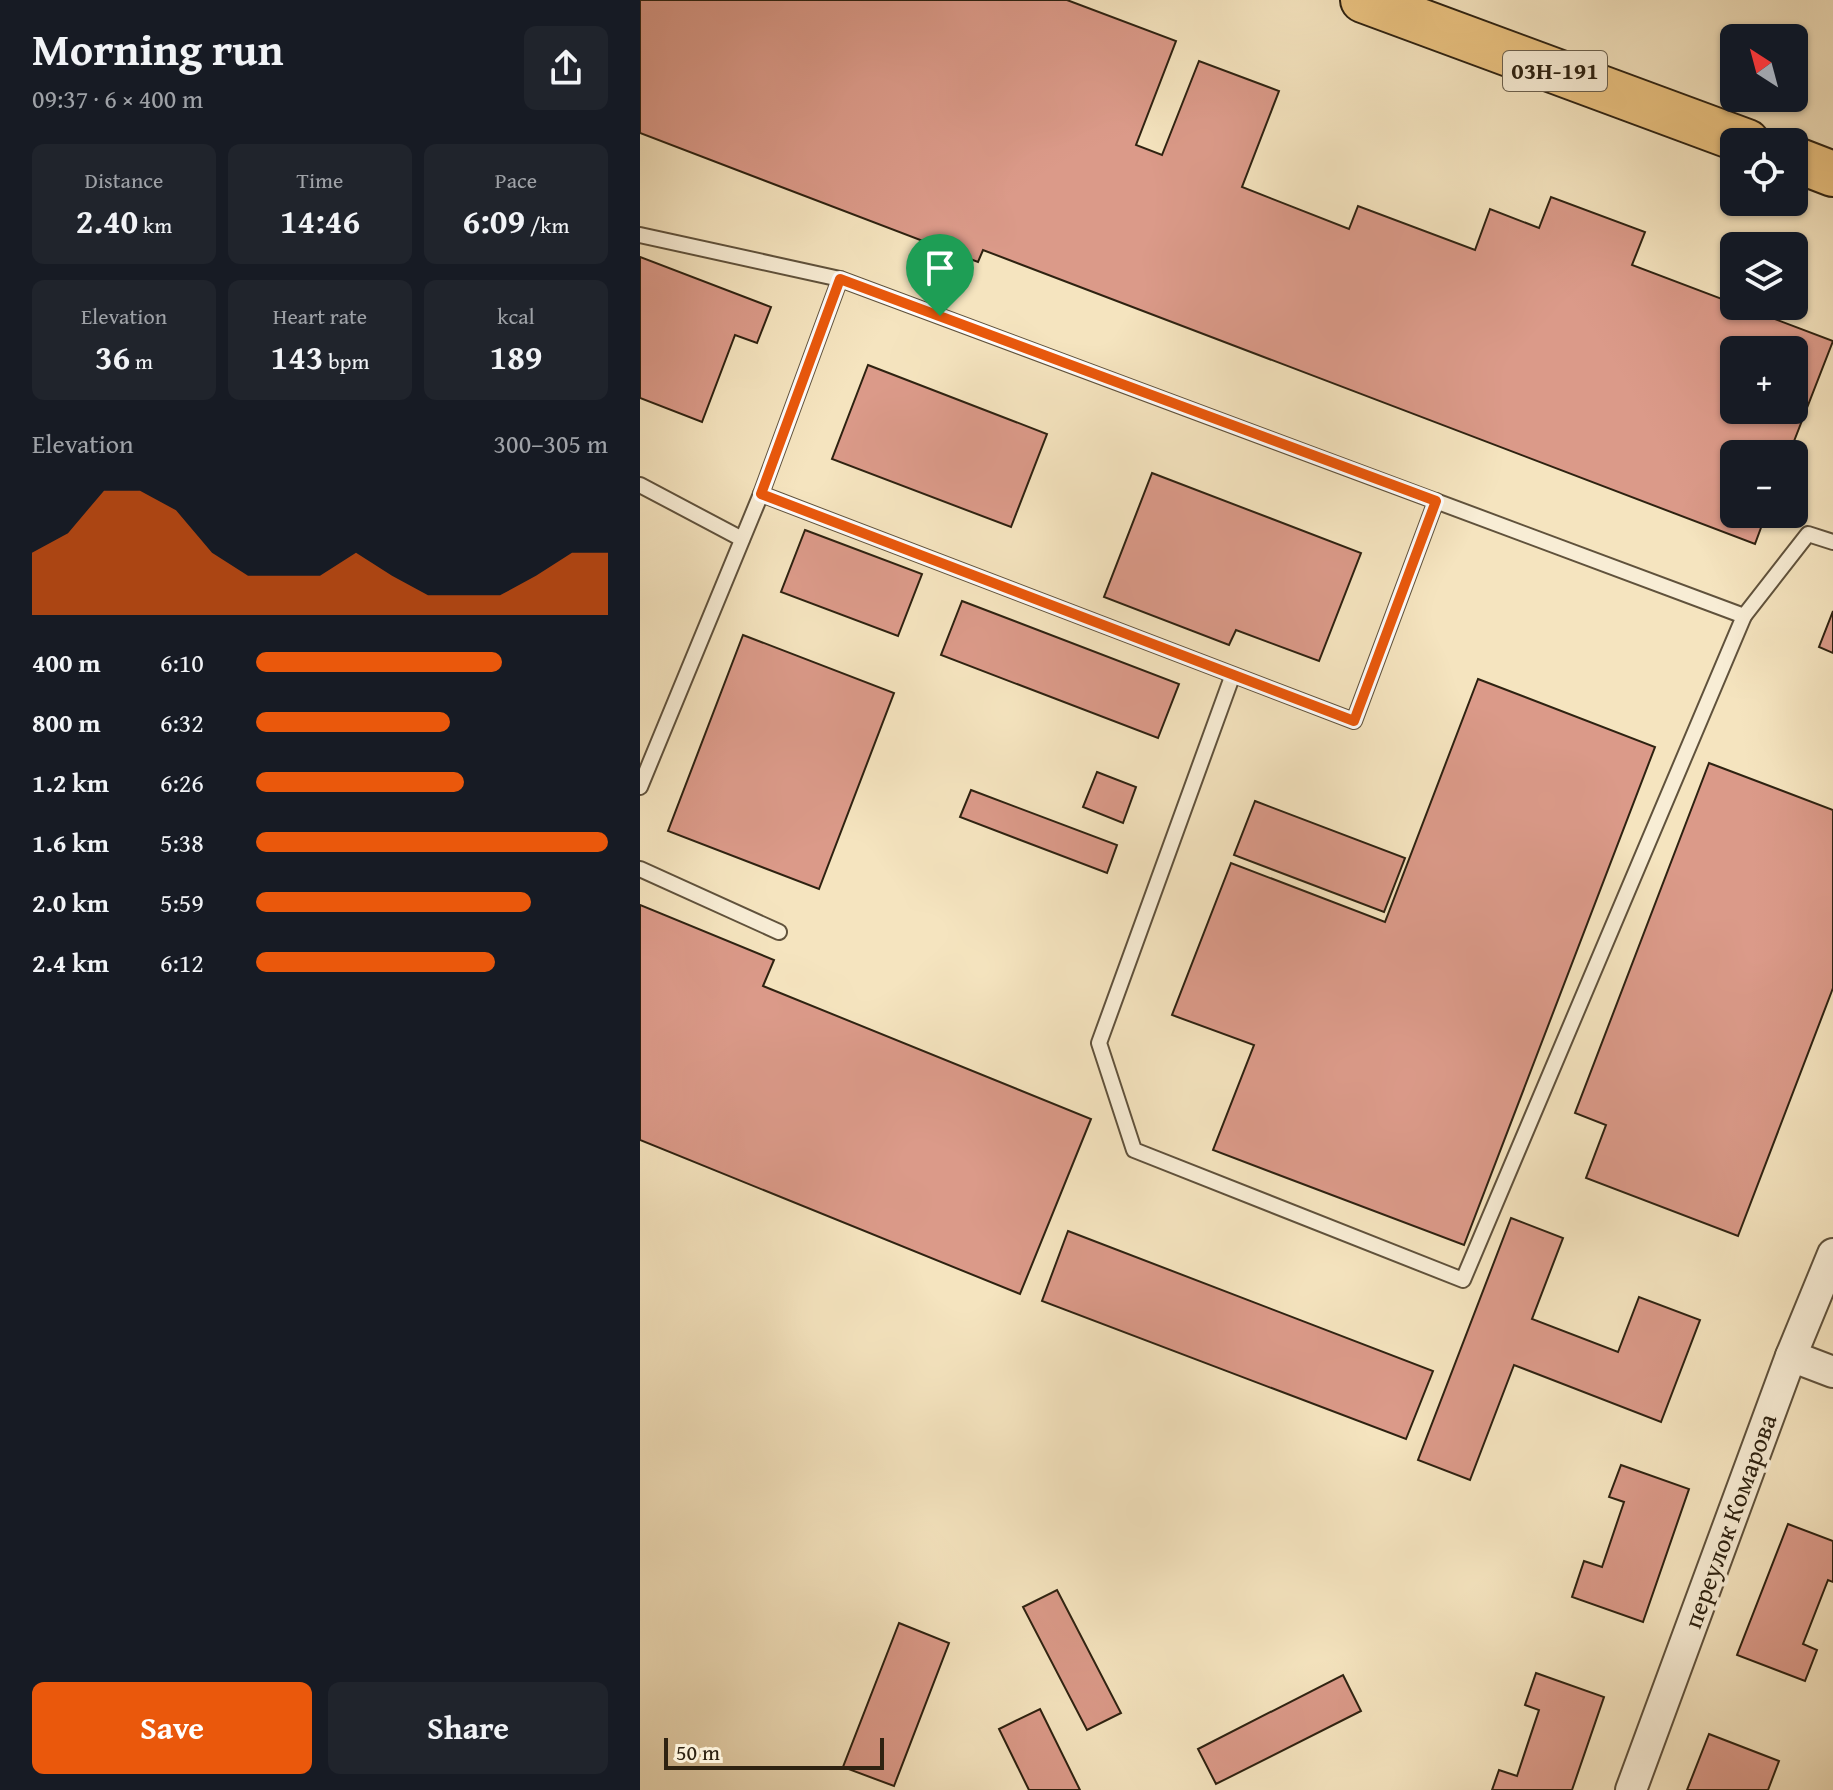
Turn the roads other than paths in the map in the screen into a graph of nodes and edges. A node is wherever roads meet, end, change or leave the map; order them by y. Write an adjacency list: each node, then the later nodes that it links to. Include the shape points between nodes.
1 (1363, 0): 2 (main road, 03Н-191)
2 (1720, 132)
3 (1808, 164): 4 (main road)
4 (1833, 174)
5 (640, 235): 6 (lane)
6 (840, 279): 8 (lane); 9 (lane)
7 (640, 485): 10 (lane)
8 (761, 494): 10 (lane); 13 (lane)
9 (1436, 501): 12 (lane); 13 (lane, via 1354,721)
10 (742, 539): 14 (lane)
11 (1833, 542): 12 (lane, via 1808,534)
12 (1744, 616): 13 (lane, via 1463,1280 1134,1150 1099,1043)
13 (1232, 677)
14 (640, 787)
15 (640, 869): 16 (lane)
16 (779, 932)
17 (1833, 1254): 18 (street, переулок Комарова)
18 (1791, 1356): 19 (street); 20 (street, переулок Комарова)
19 (1833, 1372)
20 (1631, 1790)

